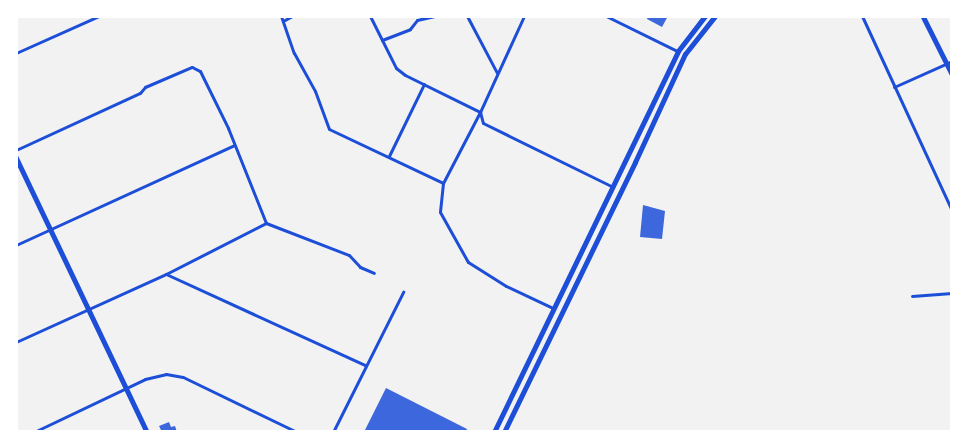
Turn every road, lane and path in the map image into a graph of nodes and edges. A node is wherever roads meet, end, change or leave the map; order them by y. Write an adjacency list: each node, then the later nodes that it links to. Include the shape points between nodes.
1 (99, 16): 16 (street)
2 (281, 16): 13 (street)
3 (292, 16): 13 (street)
4 (370, 16): 14 (street)
5 (434, 16): 14 (street, via 417,20 410,28)
6 (467, 16): 19 (street)
7 (524, 16): 19 (street)
8 (606, 16): 15 (street)
9 (705, 16): 15 (main road)
10 (716, 16): 17 (main road)
11 (862, 16): 22 (street)
12 (923, 16): 18 (street)
13 (283, 21): 26 (street, via 329,129)
14 (382, 40): 21 (street, via 396,68)
15 (678, 51): 17 (main road); 29 (main road)
16 (16, 54)
17 (685, 54): 49 (main road)
18 (949, 62): 20 (street); 22 (street)
19 (497, 73): 23 (street)
20 (952, 74)
21 (424, 84): 23 (street); 26 (street)
22 (894, 87): 30 (street)
23 (480, 112): 28 (street); 29 (street, via 483,123)
24 (234, 145): 25 (street, via 200,71 192,66); 31 (street); 32 (street)
25 (16, 150)
26 (389, 156): 28 (street)
27 (16, 157): 32 (street)
28 (443, 183): 40 (street, via 440,212 468,262 506,286)
29 (614, 187): 40 (main road)
30 (952, 211)
31 (266, 223): 34 (street, via 349,255 360,267); 35 (street)
32 (51, 229): 33 (street); 39 (street)
33 (16, 245)
34 (374, 273)
35 (166, 274): 39 (street); 42 (street)
36 (403, 292): 42 (street)
37 (952, 293): 38 (street)
38 (912, 296)
39 (88, 308): 41 (street); 43 (street)
40 (553, 308): 48 (main road)
41 (16, 342)
42 (365, 365): 47 (street)
43 (125, 389): 44 (street); 45 (street); 46 (street, via 145,379 174,374)
44 (34, 432)
45 (147, 432)
46 (298, 432)
47 (333, 432)
48 (494, 432)
49 (504, 432)

